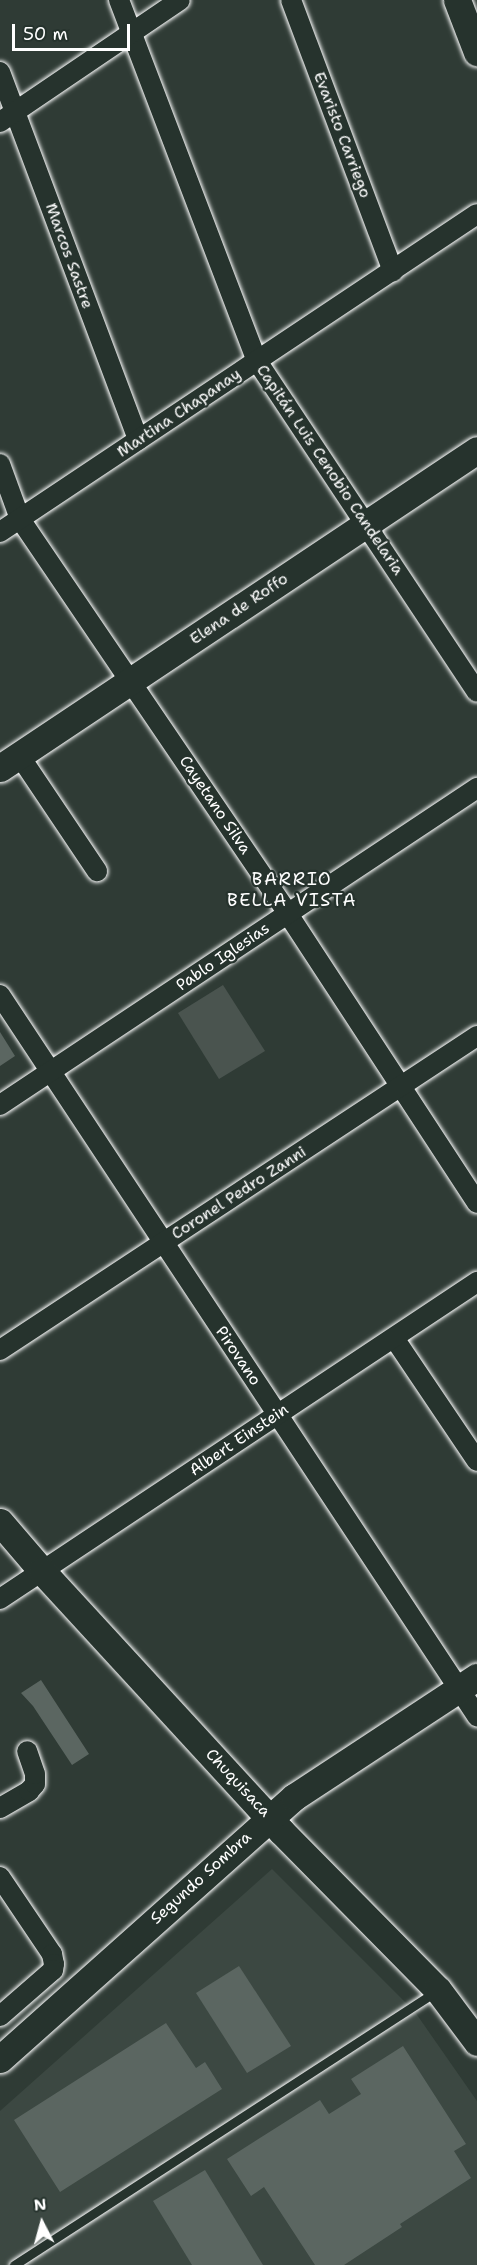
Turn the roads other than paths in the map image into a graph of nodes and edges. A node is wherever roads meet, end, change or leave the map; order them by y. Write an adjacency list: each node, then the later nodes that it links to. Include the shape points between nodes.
1 (119, 0): 5 (street, Capitán Luis Cenobio Candelaria)
2 (180, 0): 5 (street)
3 (291, 0): 10 (street, Evaristo Carriego)
4 (457, 0): 6 (street)
5 (131, 33): 8 (street); 11 (street, Capitán Luis Cenobio Candelaria)
6 (477, 52)
7 (0, 72): 8 (street, Marcos Sastre)
8 (7, 117): 12 (street, Marcos Sastre)
9 (477, 214): 10 (street, Martina Chapanay)
10 (393, 271): 11 (street, Martina Chapanay)
11 (257, 361): 12 (street, Martina Chapanay); 16 (street, Capitán Luis Cenobio Candelaria)
12 (138, 440): 15 (street, Martina Chapanay)
13 (477, 450): 16 (street, Elena de Roffo)
14 (0, 464): 15 (street, Cayetano Silva)
15 (20, 519): 17 (street, Martina Chapanay); 18 (street, Cayetano Silva)
16 (366, 524): 18 (street, Elena de Roffo); 19 (street, Capitán Luis Cenobio Candelaria)
17 (0, 532)
18 (131, 680): 20 (street, Elena de Roffo); 23 (street, Cayetano Silva)
19 (477, 692)
20 (9, 761): 22 (street)
21 (477, 788): 23 (street, Pablo Iglesias)
22 (97, 871)
23 (288, 914): 26 (street, Pablo Iglesias); 27 (street, Cayetano Silva)
24 (0, 995): 26 (street, Pirovano)
25 (477, 1036): 27 (street, Coronel Pedro Zanni)
26 (51, 1071): 28 (street, Pablo Iglesias); 30 (street, Pirovano)
27 (401, 1087): 29 (street, Cayetano Silva); 30 (street, Coronel Pedro Zanni)
28 (0, 1105)
29 (477, 1203)
30 (163, 1242): 33 (street, Coronel Pedro Zanni); 34 (street, Pirovano)
31 (477, 1282): 32 (street, Albert Einstein)
32 (394, 1338): 34 (street, Albert Einstein); 35 (street)
33 (0, 1350)
34 (278, 1414): 37 (street, Albert Einstein); 39 (street, Pirovano)
35 (477, 1461)
36 (0, 1522): 37 (street, Chuquisaca)
37 (42, 1571): 38 (street, Albert Einstein); 43 (street, Chuquisaca)
38 (0, 1599)
39 (468, 1683): 40 (street, Pirovano); 43 (street, Segundo Sombra)
40 (477, 1716)
41 (27, 1751): 42 (street, via 35,1784)
42 (0, 1808)
43 (269, 1817): 45 (street, Chuquisaca); 48 (street, Segundo Sombra)
44 (0, 1877): 46 (street, via 52,1954 54,1964 53,1970)
45 (438, 1990): 47 (street, Chuquisaca); 49 (lane)
46 (0, 2016)
47 (477, 2042)
48 (0, 2059)
49 (14, 2265)

